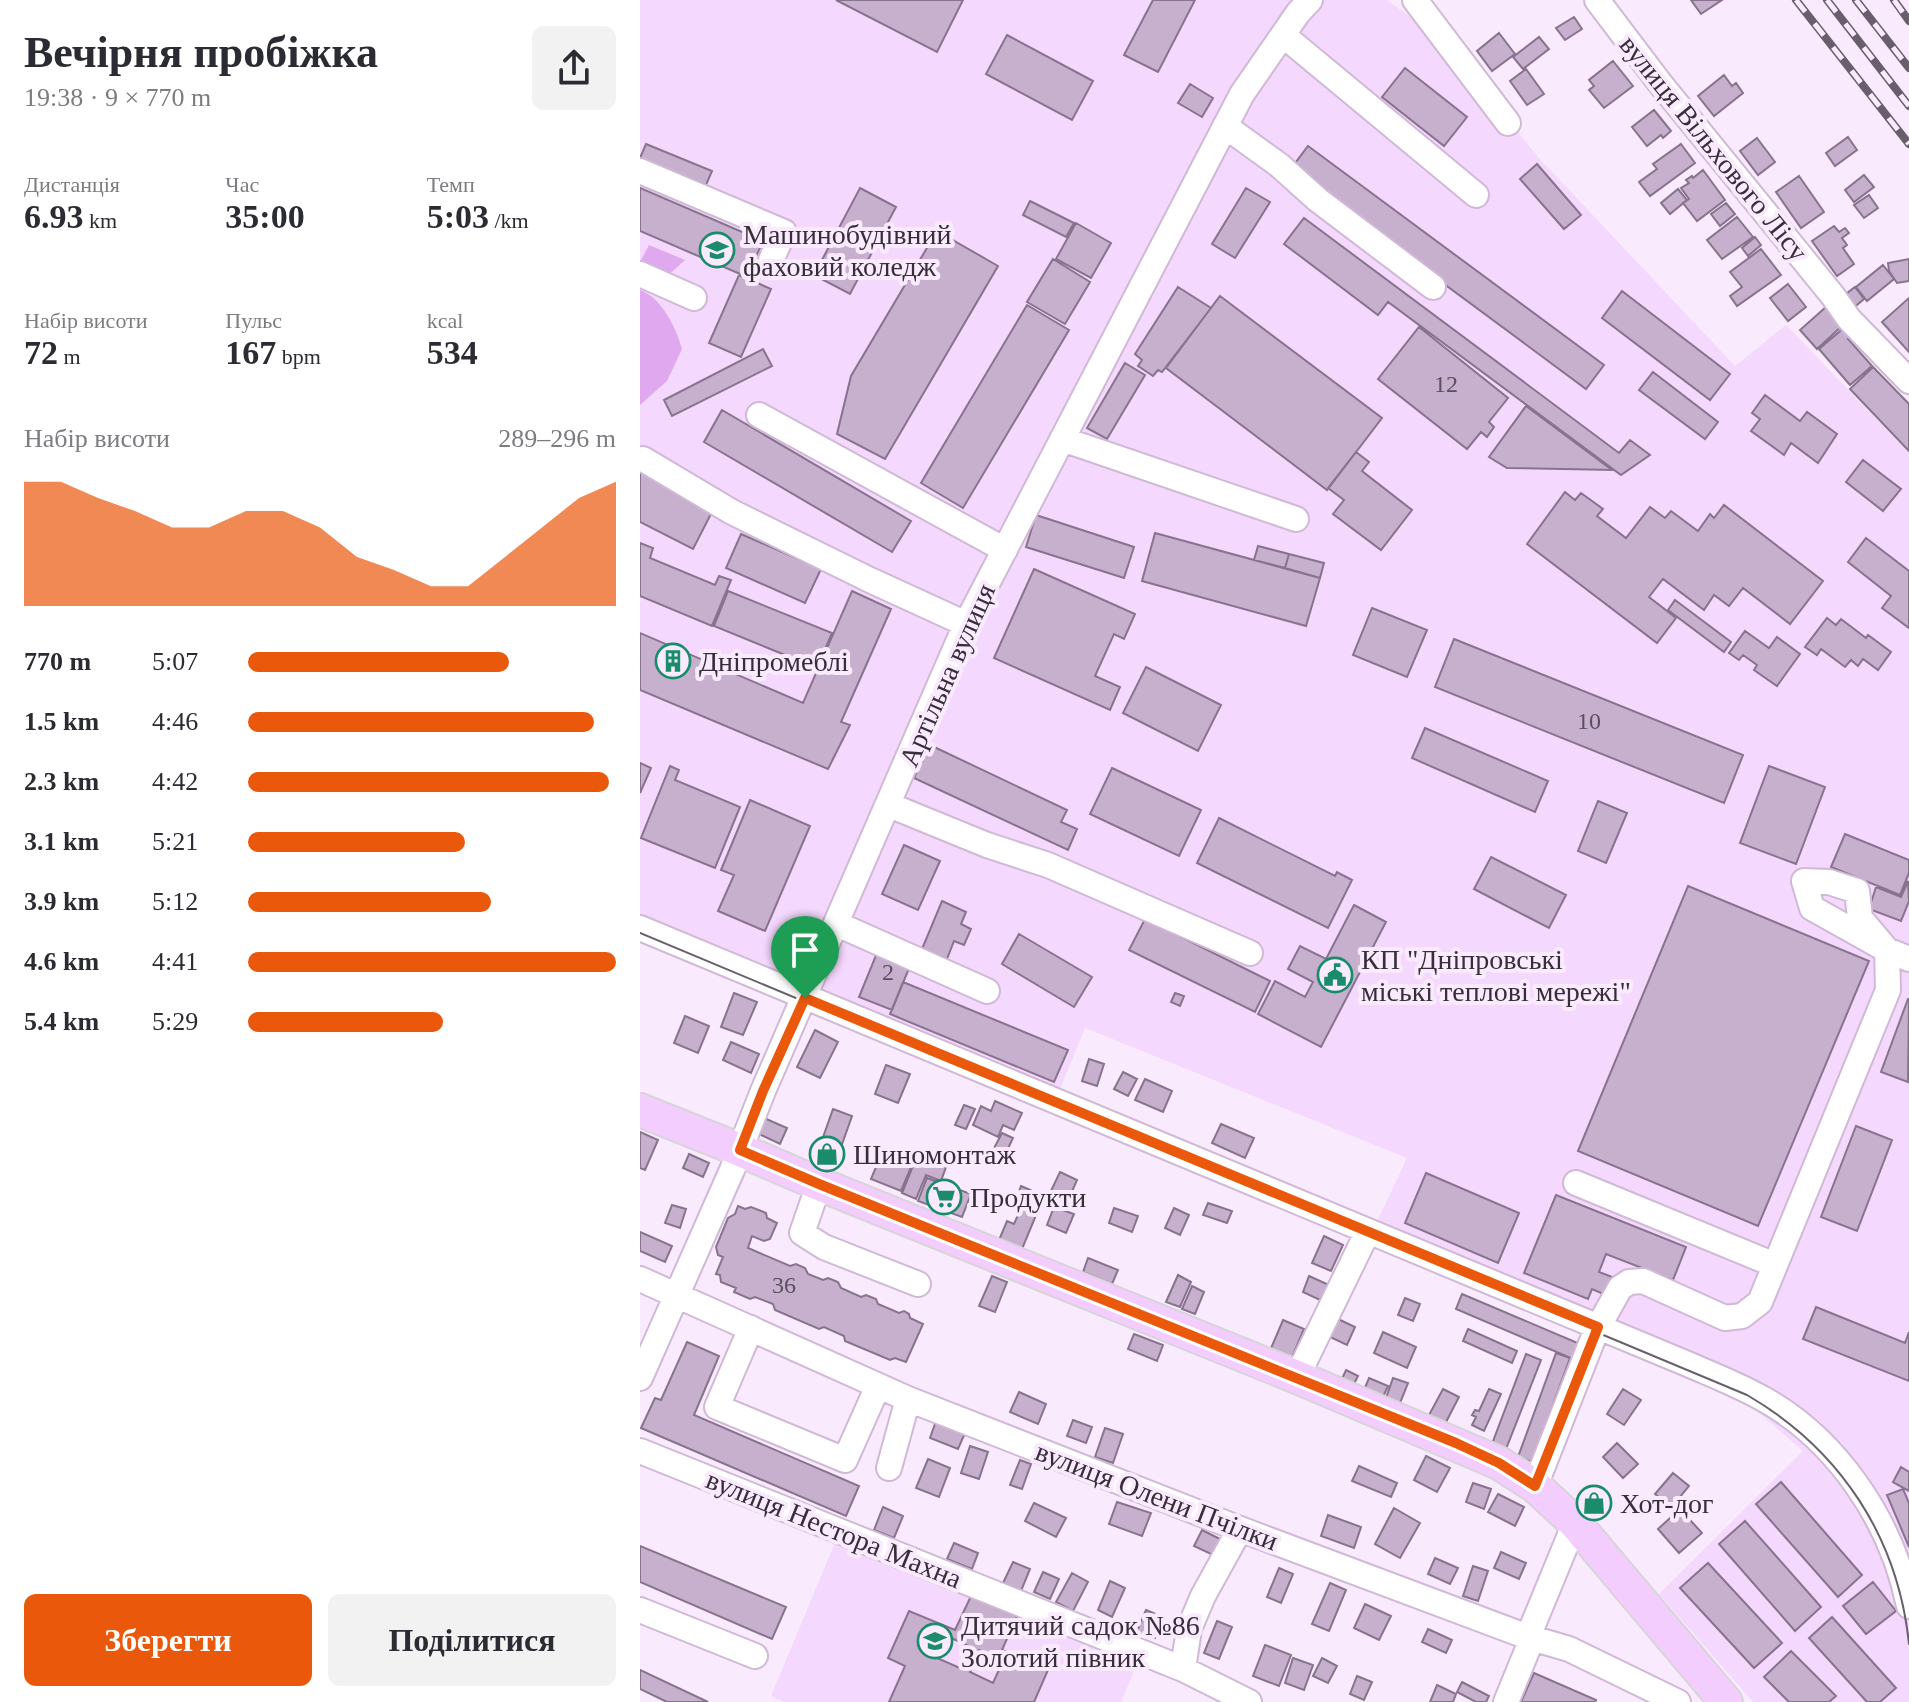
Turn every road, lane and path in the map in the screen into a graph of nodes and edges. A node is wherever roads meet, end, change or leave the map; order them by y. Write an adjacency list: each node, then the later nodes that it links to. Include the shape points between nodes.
1 (1310, 0): 4 (street, Артільна вулиця)
2 (1415, 0): 5 (street)
3 (1597, 0): 13 (street, вулиця Вільхового Лісу, via 1849,319)
4 (1283, 35): 6 (street, Артільна вулиця); 8 (street)
5 (1508, 123)
6 (1225, 126): 11 (street); 15 (street, Артільна вулиця)
7 (640, 171): 9 (street, via 784,232)
8 (1476, 195)
9 (771, 260)
10 (640, 274): 12 (street)
11 (1433, 287)
12 (694, 298)
13 (1909, 381)
14 (759, 415): 18 (street)
15 (1062, 439): 17 (street); 18 (street, Артільна вулиця)
16 (643, 459): 19 (street, via 732,512)
17 (1296, 519)
18 (1005, 550): 19 (street, Артільна вулиця)
19 (966, 624): 20 (street, Артільна вулиця)
20 (889, 805): 21 (street, Артільна вулиця); 23 (street, via 1048,865)
21 (837, 924): 25 (street); 26 (street, Артільна вулиця)
22 (640, 928): 26 (street)
23 (1250, 953)
24 (1898, 954): 32 (street)
25 (987, 991)
26 (805, 998): 28 (street, Артільна вулиця); 31 (street)
27 (640, 1110): 28 (main road)
28 (740, 1150): 30 (main road); 35 (street, Артільна вулиця)
29 (1576, 1183): 32 (street)
30 (819, 1184): 34 (street, via 802,1233); 38 (main road)
31 (1368, 1231): 36 (street); 38 (street)
32 (1775, 1265): 36 (street, via 1760,1302 1742,1316 1725,1318 1643,1281 1629,1282 1620,1288)
33 (640, 1279): 35 (street, вулиця Олени Пчілки)
34 (918, 1284)
35 (678, 1295): 37 (street, вулиця Олени Пчілки); 39 (street, Артільна вулиця)
36 (1598, 1327): 44 (street); 47 (street, via 1759,1396 1817,1439 1878,1521)
37 (751, 1328): 40 (street, вулиця Олени Пчілки); 40 (street, via 717,1407 845,1460)
38 (1297, 1377): 44 (main road, via 1482,1454)
39 (640, 1378)
40 (878, 1386): 41 (street, вулиця Олени Пчілки)
41 (908, 1399): 43 (street); 46 (street, вулиця Олени Пчілки)
42 (640, 1451): 51 (street, вулиця Нестора Махна)
43 (889, 1468)
44 (1535, 1486): 45 (main road)
45 (1575, 1523): 49 (street); 55 (main road)
46 (1240, 1529): 49 (street, вулиця Олени Пчілки); 51 (street, via 1189,1629)
47 (1909, 1606)
48 (640, 1610): 50 (street)
49 (1528, 1637): 53 (street); 54 (street, вулиця Олени Пчілки, via 1569,1649)
50 (755, 1656)
51 (1183, 1669): 52 (street, вулиця Нестора Махна)
52 (1241, 1701)
53 (1506, 1702)
54 (1678, 1702)
55 (1726, 1702)

